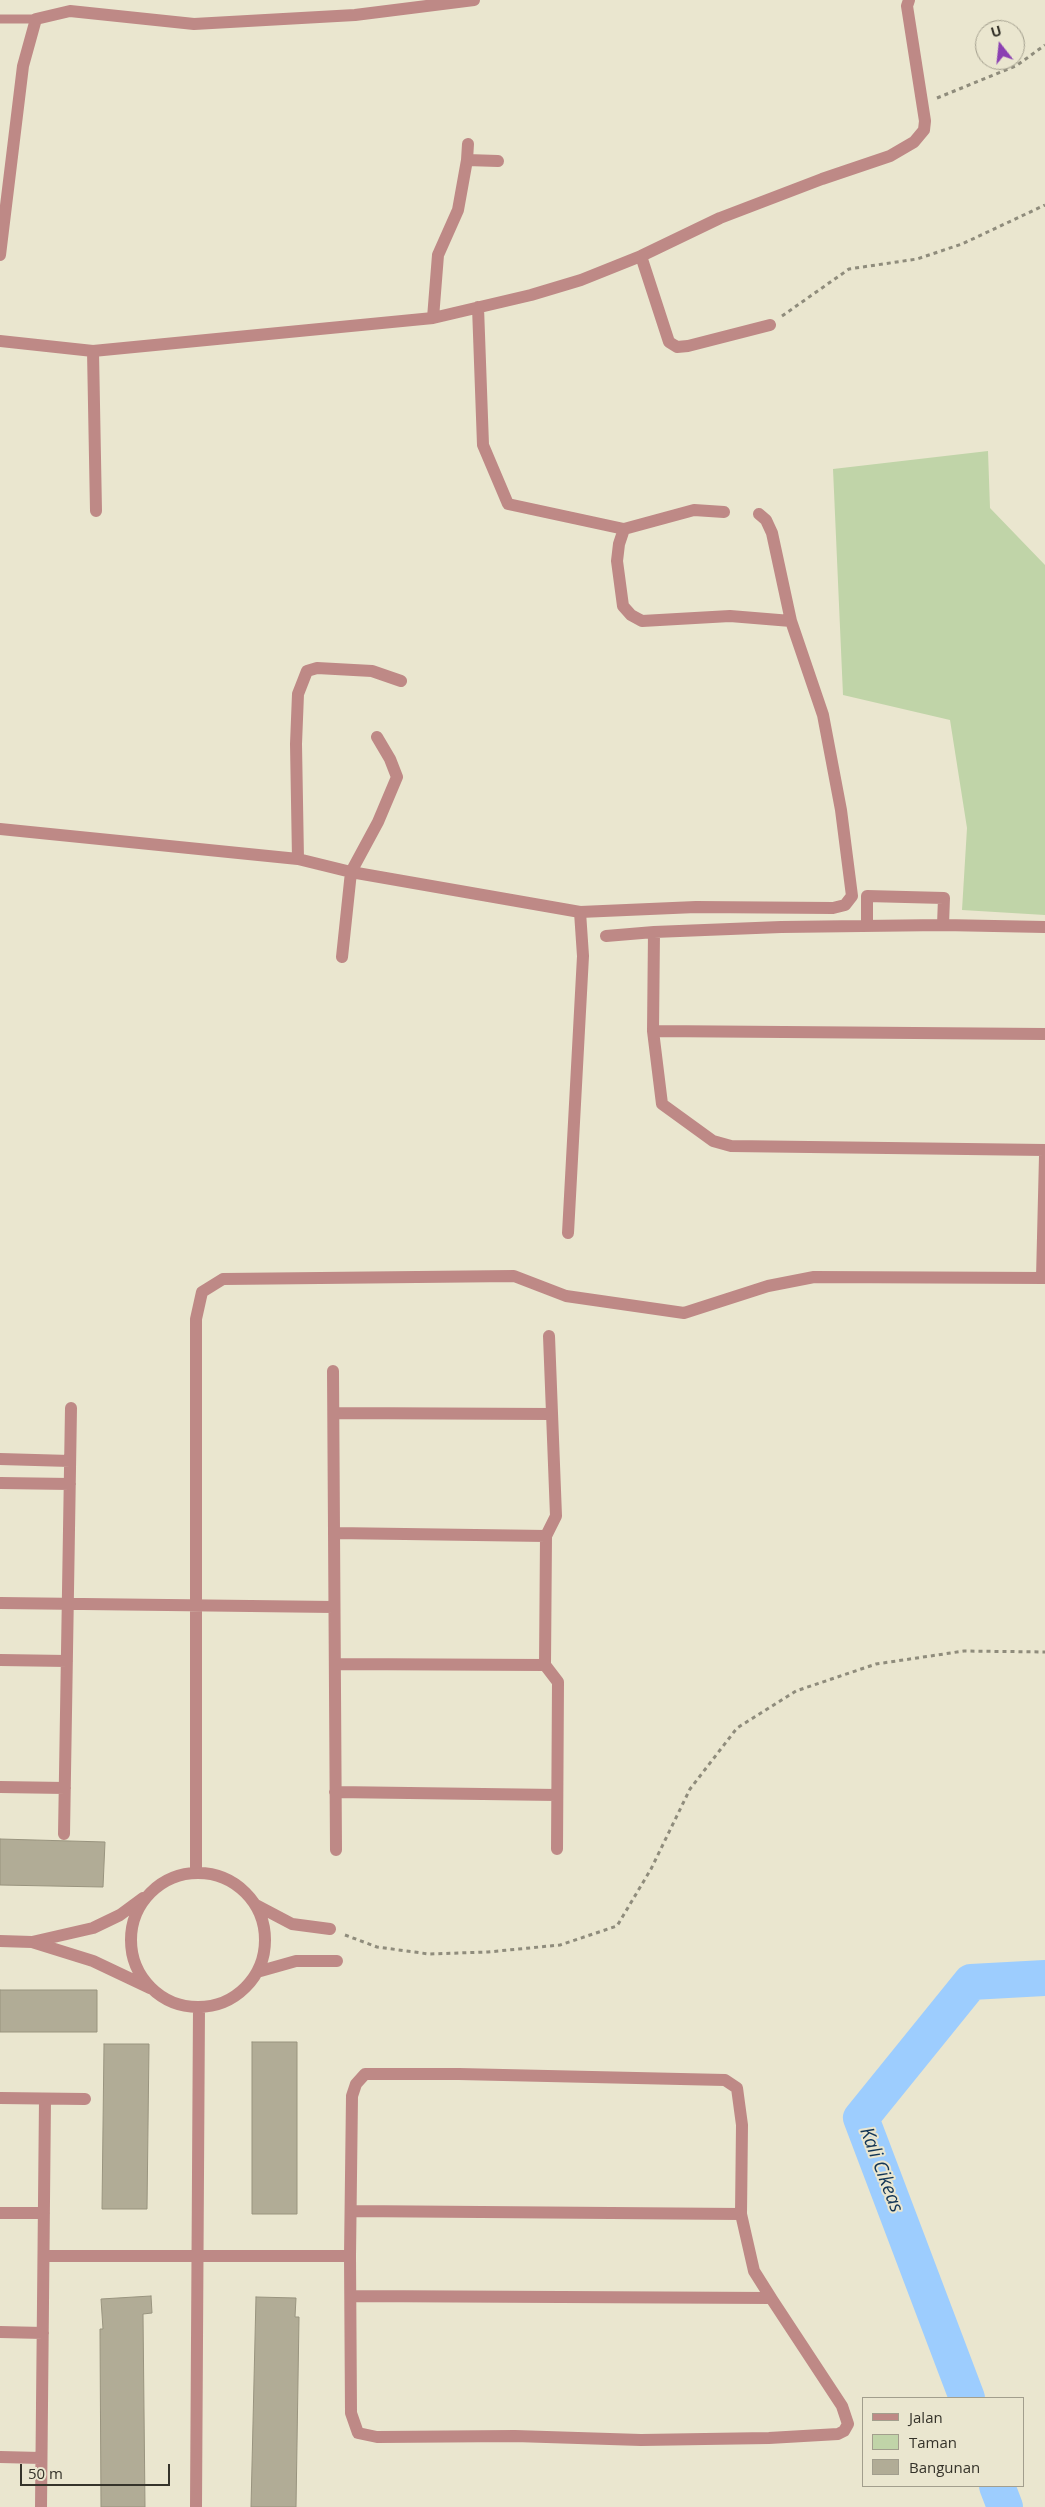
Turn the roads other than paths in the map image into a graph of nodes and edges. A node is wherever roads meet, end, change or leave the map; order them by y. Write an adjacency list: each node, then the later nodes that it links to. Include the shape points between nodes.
1 (474, 0): 4 (street, via 355,15 203,23 70,11)
2 (909, 0): 9 (street, via 907,6 923,104 924,130 914,142 904,150 720,218)
3 (0, 19): 4 (lane)
4 (36, 19): 8 (street, via 23,66)
5 (468, 144): 6 (street)
6 (467, 160): 7 (street); 11 (street, via 458,210 438,255)
7 (498, 161)
8 (0, 255)
9 (641, 256): 10 (street, via 581,280); 12 (street, via 669,342 676,346 688,346)
10 (478, 307): 11 (street); 18 (street, via 483,445 508,504)
11 (433, 318): 14 (street)
12 (770, 324)
13 (0, 341): 14 (street)
14 (93, 351): 15 (street)
15 (96, 511)
16 (724, 512): 18 (street, via 694,510)
17 (759, 514): 19 (street, via 772,533)
18 (624, 529): 19 (street, via 617,560 623,606 642,621 730,616)
19 (791, 621): 25 (street, via 823,715 841,810 852,896 845,905 833,908 696,907)
20 (401, 681): 23 (street, via 372,671 317,668 307,672 298,694)
21 (377, 737): 24 (street, via 397,777 378,822)
22 (0, 828): 23 (street)
23 (298, 859): 24 (street)
24 (351, 872): 25 (street); 31 (street)
25 (580, 912): 36 (street, via 583,956)
26 (943, 925): 27 (street); 27 (street, via 944,898 867,896); 28 (street)
27 (866, 926): 29 (street)
28 (1045, 927)
29 (654, 932): 30 (street); 32 (street)
30 (606, 936)
31 (342, 957)
32 (654, 1030): 33 (street); 34 (street, via 662,1104 712,1142 731,1146)
33 (1045, 1034)
34 (1045, 1150)
35 (1045, 1156): 37 (street)
36 (568, 1233)
37 (1044, 1278): 51 (street, via 814,1277 768,1286 684,1313 566,1296 514,1276 222,1278 202,1292 196,1319)
38 (549, 1336): 42 (street)
39 (333, 1371): 41 (street)
40 (71, 1408): 44 (street)
41 (334, 1413): 42 (street); 47 (street)
42 (552, 1414): 48 (street, via 556,1516)
43 (0, 1460): 44 (street)
44 (70, 1461): 46 (street)
45 (0, 1483): 46 (street)
46 (70, 1484): 50 (street)
47 (334, 1533): 48 (street); 52 (street)
48 (546, 1536): 56 (street)
49 (0, 1603): 50 (street)
50 (68, 1604): 51 (street); 54 (street)
51 (196, 1604): 52 (street); 64 (street)
52 (334, 1607): 55 (street)
53 (0, 1660): 54 (street)
54 (67, 1661): 58 (street)
55 (335, 1664): 56 (street); 59 (street)
56 (545, 1665): 60 (street, via 558,1682)
57 (0, 1787): 58 (street)
58 (64, 1788): 61 (street)
59 (335, 1792): 60 (street); 63 (street)
60 (557, 1795): 62 (street)
61 (64, 1834)
62 (556, 1849)
63 (336, 1850)
64 (196, 1873): 65 (street, via 170,1878); 66 (street, via 220,1876 240,1887)
65 (149, 1894): 69 (street, via 93,1928); 72 (street, via 135,1916 131,1941 136,1967)
66 (256, 1904): 67 (street, via 292,1924); 71 (street, via 264,1926 265,1942)
67 (330, 1929)
68 (0, 1942): 69 (street)
69 (32, 1942): 72 (street, via 93,1961)
70 (337, 1961): 71 (street, via 296,1961)
71 (257, 1972): 73 (street, via 242,1990 222,2002)
72 (151, 1988): 73 (street, via 173,2002)
73 (199, 2007): 81 (street)
74 (0, 2098): 75 (street)
75 (45, 2099): 76 (street); 79 (street)
76 (85, 2099)
77 (351, 2211): 80 (street); 80 (street, via 352,2096 358,2079 371,2074 459,2074 725,2080 737,2088 741,2104); 83 (street)
78 (0, 2213): 79 (street)
79 (44, 2213): 82 (street)
80 (741, 2214): 85 (street, via 754,2271)
81 (196, 2255): 82 (street); 83 (street); 91 (street)
82 (44, 2256): 87 (street)
83 (350, 2256): 84 (street)
84 (351, 2296): 85 (street); 85 (street, via 351,2413 356,2430 368,2437 515,2436 641,2440 769,2438 844,2431 848,2424 842,2406)
85 (771, 2298)
86 (0, 2332): 87 (street)
87 (43, 2333): 89 (street)
88 (0, 2457): 89 (street)
89 (41, 2458): 90 (street)
90 (41, 2507)
91 (196, 2507)

